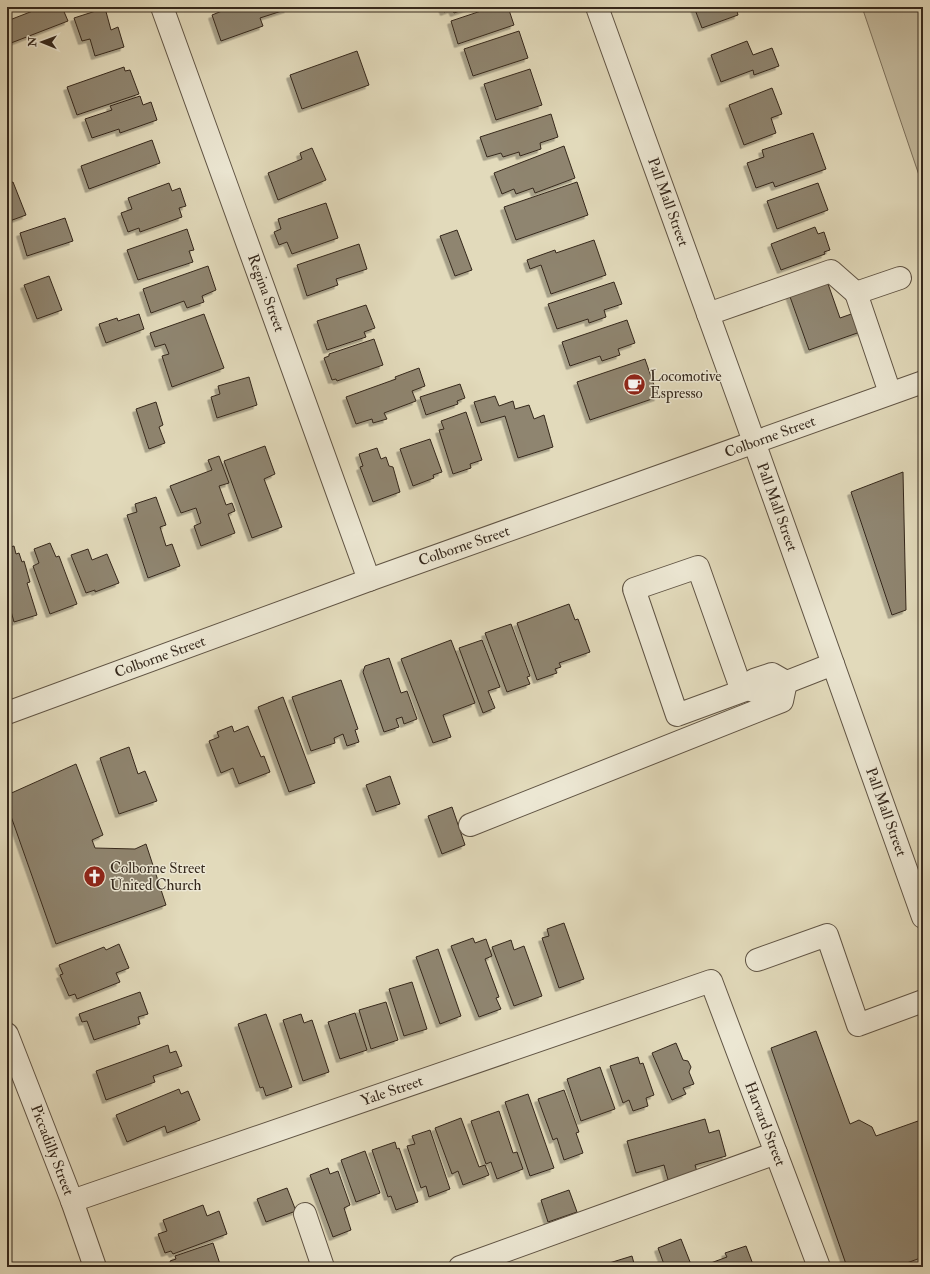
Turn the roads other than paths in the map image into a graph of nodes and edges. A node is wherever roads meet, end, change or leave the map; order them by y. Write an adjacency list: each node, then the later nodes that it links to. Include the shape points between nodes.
1 (162, 7): 9 (street, Regina Street)
2 (597, 7): 5 (street, Pall Mall Street)
3 (900, 278): 4 (street)
4 (856, 293): 5 (street, via 831,271); 7 (street)
5 (708, 314): 8 (street, Pall Mall Street)
6 (923, 382): 7 (street, Colborne Street)
7 (890, 393): 8 (street, Colborne Street)
8 (754, 442): 9 (street, Colborne Street); 10 (street, Pall Mall Street)
9 (369, 580): 13 (street, Colborne Street)
10 (833, 664): 11 (street); 15 (street, Pall Mall Street)
11 (786, 682): 12 (street, via 759,693); 14 (street, via 782,701)
12 (745, 690): 12 (street, via 678,715 634,590 698,567)
13 (7, 713)
14 (470, 825)
15 (923, 917)
16 (757, 960): 18 (street, via 827,935 858,1025)
17 (711, 980): 20 (street, Harvard Street); 21 (street, Yale Street)
18 (923, 1001)
19 (7, 1034): 21 (street, Piccadilly Street)
20 (776, 1153): 25 (street); 26 (street, Harvard Street)
21 (72, 1201): 23 (street, Piccadilly Street)
22 (305, 1214): 24 (street)
23 (96, 1267)
24 (323, 1267)
25 (460, 1267)
26 (819, 1267)

